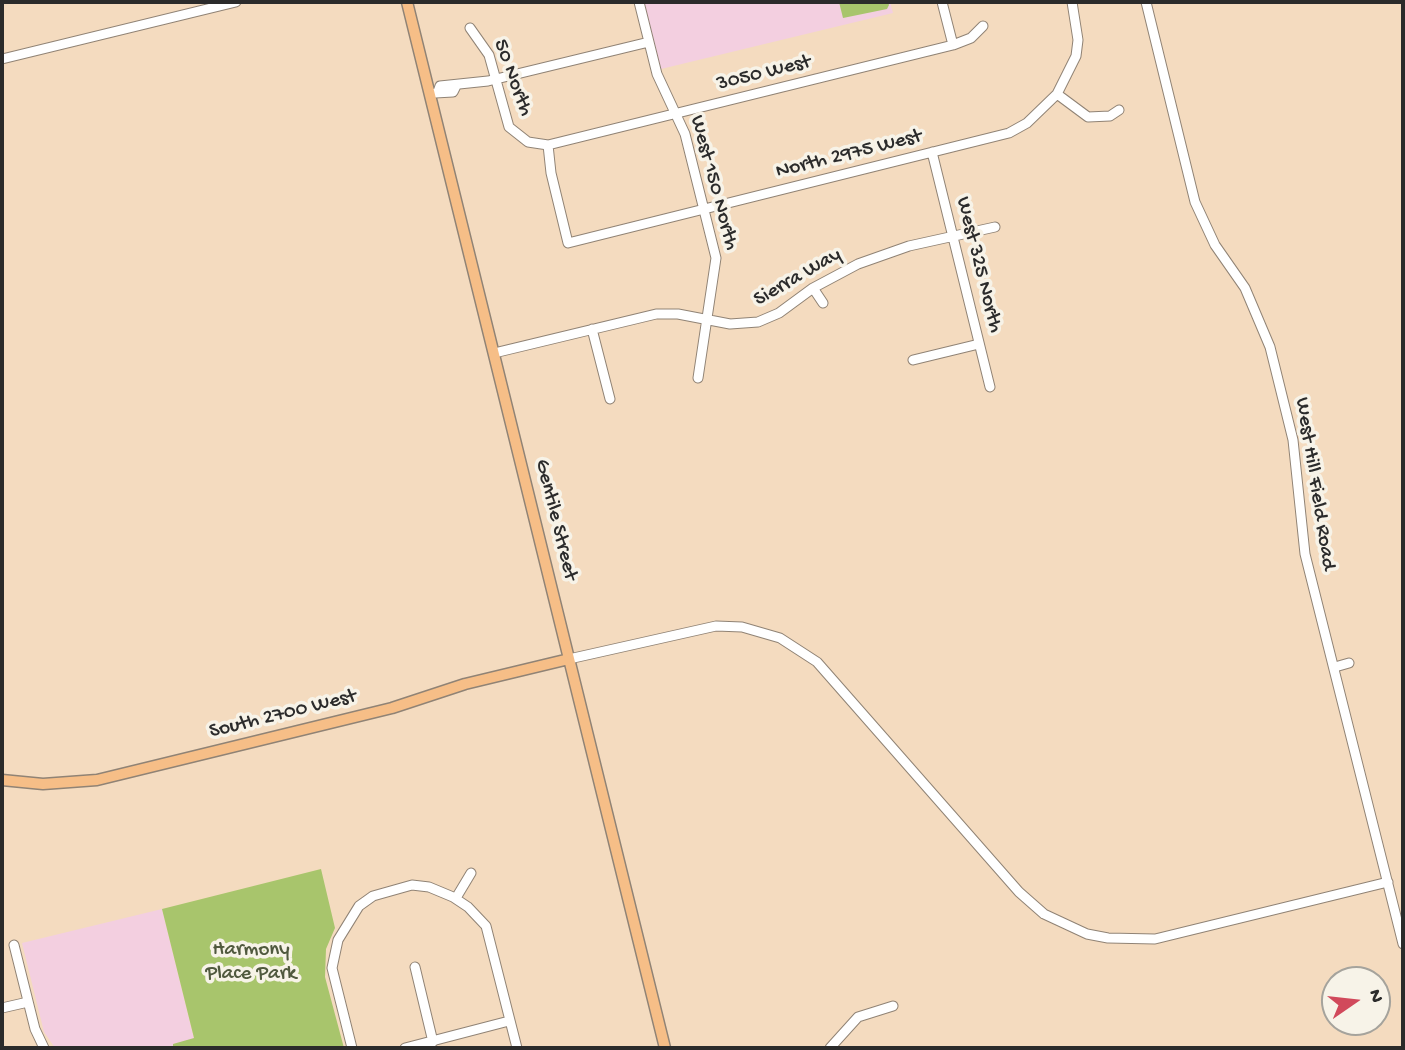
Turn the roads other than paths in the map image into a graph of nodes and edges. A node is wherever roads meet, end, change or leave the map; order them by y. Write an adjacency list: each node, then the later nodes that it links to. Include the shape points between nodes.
1 (236, 2): 11 (street)
2 (407, 2): 13 (main road, Gentile Street)
3 (639, 2): 9 (street, West 150 North)
4 (943, 2): 10 (street)
5 (1072, 2): 14 (street, North 2975 West, via 1076,56)
6 (1146, 2): 34 (street, West Hill Field Road, via 1195,202 1215,245 1245,288 1270,347 1293,440 1305,554)
7 (983, 26): 10 (street, 3050 West, via 971,38)
8 (470, 28): 12 (street, 50 North, via 485,46)
9 (649, 42): 12 (street); 16 (street, West 150 North, via 657,74)
10 (953, 45): 16 (street, 3050 West)
11 (2, 59)
12 (495, 79): 13 (street, via 440,86); 17 (street, 50 North, via 509,127 528,142)
13 (434, 93): 27 (main road, Gentile Street)
14 (1057, 94): 15 (street, via 1088,117 1110,116); 18 (street, North 2975 West, via 1027,123 1009,133)
15 (1119, 110)
16 (677, 113): 17 (street, 3050 West); 19 (street, West 150 North)
17 (548, 145): 19 (street, North 2975 West, via 568,243)
18 (932, 152): 19 (street, North 2975 West); 21 (street, West 325 North)
19 (704, 208): 24 (street, West 150 North, via 717,264)
20 (995, 227): 21 (street, Sierra Way)
21 (953, 236): 22 (street, Sierra Way, via 882,254); 26 (street, West 325 North)
22 (813, 288): 23 (street); 24 (street, Sierra Way, via 758,322 730,324)
23 (824, 303)
24 (707, 319): 25 (street, Sierra Way, via 656,314); 29 (street, West 150 North)
25 (592, 329): 27 (street, Sierra Way); 31 (street)
26 (979, 344): 28 (street); 30 (street, West 325 North)
27 (494, 353): 32 (main road, Gentile Street)
28 (913, 360)
29 (698, 378)
30 (990, 387)
31 (610, 399)
32 (569, 659): 35 (main road, South 2700 West, via 465,684 392,708 97,780 54,784); 37 (street, via 716,626 742,627 780,638 817,662 1019,892 1044,914 1087,934 1155,939); 52 (main road, Gentile Street)
33 (1349, 663): 34 (street)
34 (1335, 667): 37 (street, West Hill Field Road)
35 (2, 780)
36 (471, 873): 38 (street)
37 (1388, 882): 39 (street, West Hill Field Road)
38 (456, 898): 45 (street, via 489,931); 49 (street, via 421,886 389,889 359,906 338,940 332,968)
39 (1403, 944)
40 (14, 945): 42 (street)
41 (415, 967): 46 (street)
42 (28, 1002): 44 (street); 48 (street)
43 (893, 1006): 47 (street, via 859,1017)
44 (2, 1008)
45 (509, 1021): 46 (street); 51 (street)
46 (433, 1042): 50 (street)
47 (834, 1047)
48 (44, 1048)
49 (352, 1048)
50 (405, 1048)
51 (517, 1048)
52 (665, 1048)

